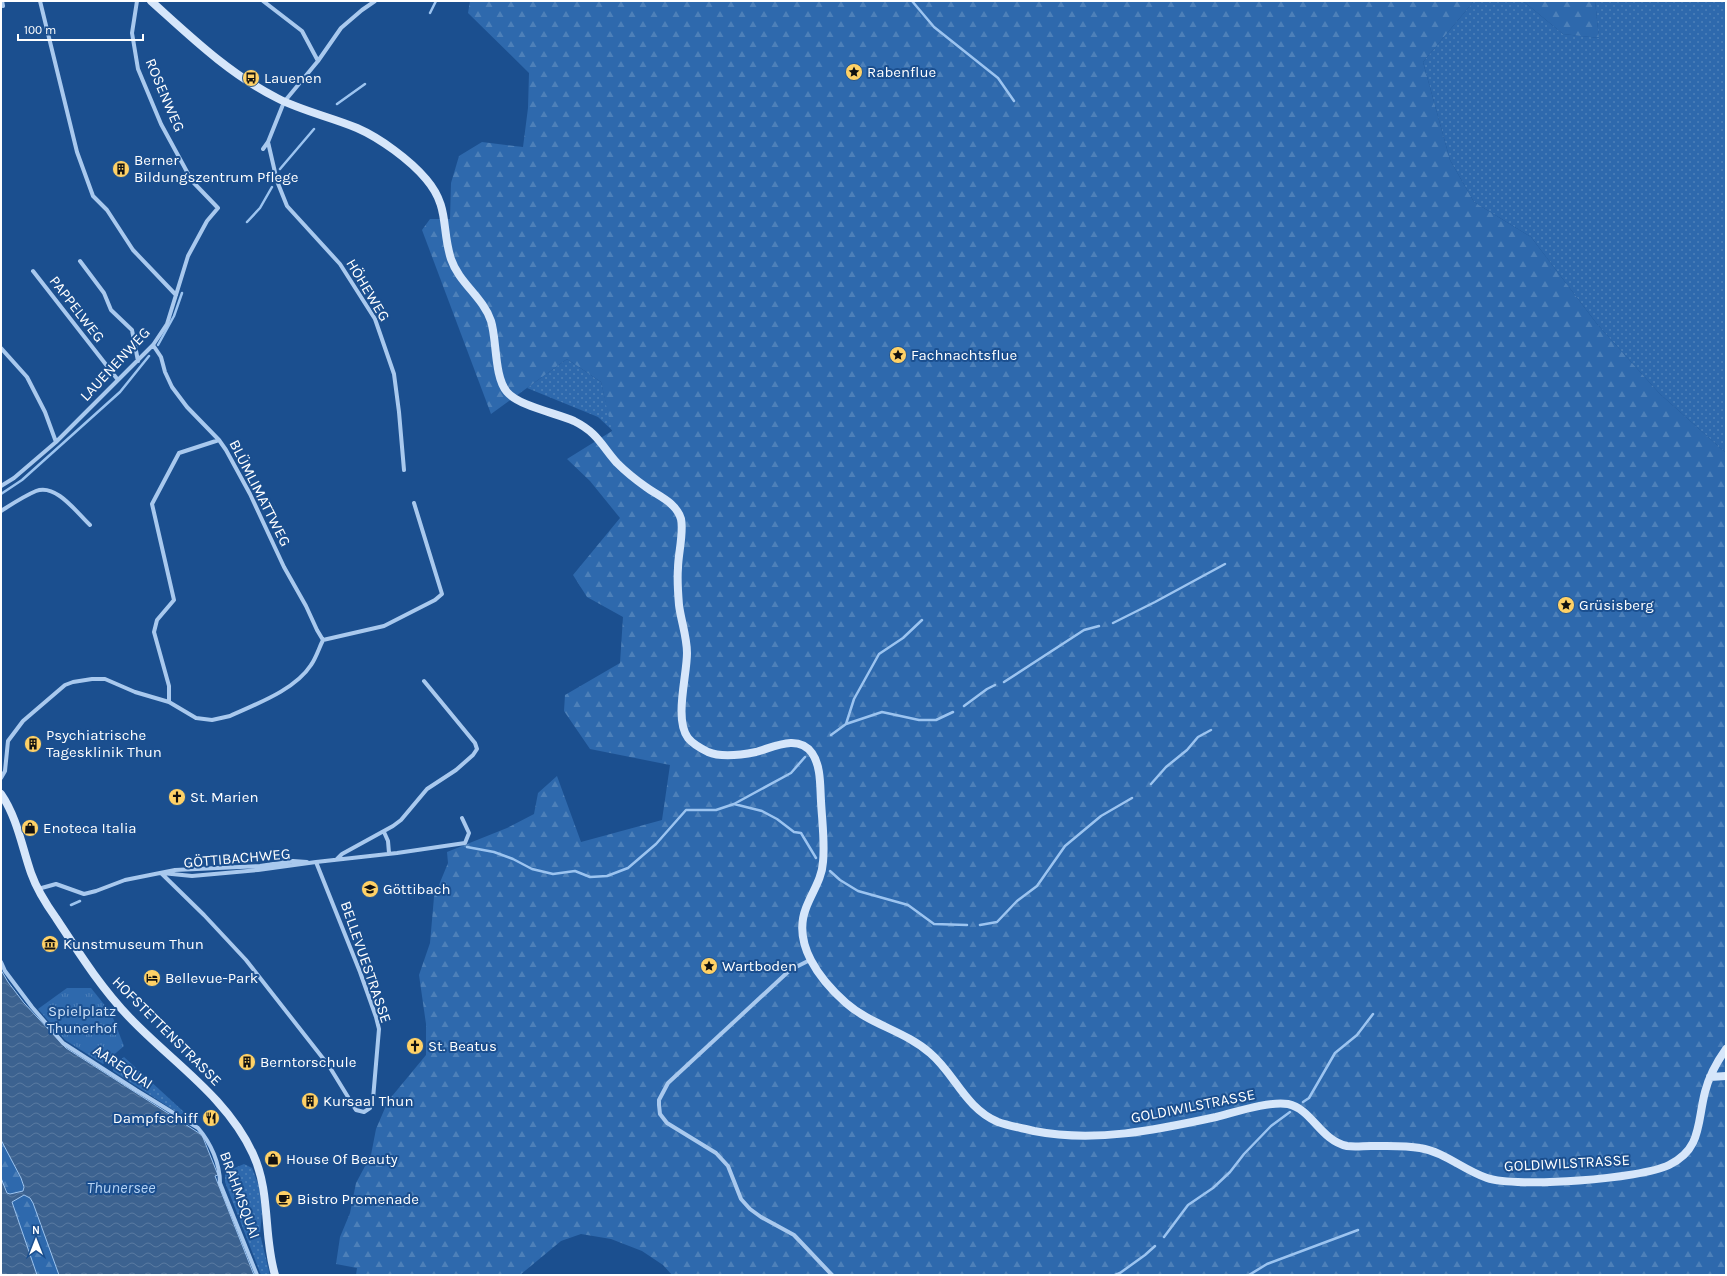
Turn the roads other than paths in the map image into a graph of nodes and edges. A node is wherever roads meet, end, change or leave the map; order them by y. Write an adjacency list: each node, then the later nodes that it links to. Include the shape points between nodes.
1 (40, 1): 13 (street, via 77,152 92,196 107,210 133,250)
2 (137, 1): 10 (street, ROSENWEG, via 132,33 138,69 161,124 192,181)
3 (151, 1): 7 (street, GOLDIWILSTRASSE, via 204,48 256,87)
4 (263, 1): 6 (street, via 302,31)
5 (375, 1): 6 (street, via 341,28)
6 (318, 61): 7 (street)
7 (284, 102): 8 (street); 37 (street, GOLDIWILSTRASSE, via 362,130 421,172 435,190 443,208 451,259 456,270 487,309 494,329 500,377 508,393 526,403 575,422 598,436 618,464 643,485 670,502 681,521 677,569 687,655 682,708 683,726 688,738 702,750 720,756 750,753 780,744 795,743 806,746 816,758 819,773 823,865 803,914 804,944)
8 (268, 142): 9 (street); 20 (street, HÖHEWEG, via 277,181 287,206 340,264 375,319 394,374)
9 (263, 149)
10 (218, 208): 13 (street, LAUENENWEG, via 207,221 188,256)
11 (80, 261): 16 (street, via 104,293 111,310 132,330)
12 (33, 271): 17 (street, PAPPELWEG)
13 (176, 295): 14 (street, LAUENENWEG, via 167,324)
14 (153, 346): 16 (street, LAUENENWEG); 18 (street, BLÜMLIMATTWEG, via 161,357 172,387 187,407)
15 (1, 348): 19 (street, via 27,377 45,412)
16 (138, 361): 17 (street, LAUENENWEG)
17 (118, 380): 19 (street, LAUENENWEG)
18 (219, 440): 25 (street, BLÜMLIMATTWEG, via 239,473 284,567); 27 (street, via 179,453 152,504 174,600 157,620 154,632 169,686)
19 (56, 442): 21 (street, LAUENENWEG)
20 (404, 470)
21 (1, 486)
22 (414, 503): 25 (street, via 442,594 384,626)
23 (1, 511): 24 (street, via 38,490 49,490 56,492)
24 (90, 526)
25 (323, 640): 27 (street, via 312,664 297,680 282,691 230,716 204,720 190,716)
26 (424, 681): 31 (street, GÖTTIBACHWEG, via 475,743 477,749 456,770 427,789 401,820)
27 (169, 702): 28 (street, via 135,692 105,679 82,680 65,685 23,721 8,741)
28 (1, 778)
29 (1, 794): 36 (street, HOFSTETTENSTRASSE, via 12,814)
30 (462, 818): 32 (street, GÖTTIBACHWEG, via 468,834 464,843 397,854)
31 (384, 832): 32 (street); 33 (street, GÖTTIBACHWEG)
32 (389, 853): 33 (street, GÖTTIBACHWEG)
33 (337, 859): 34 (street, GÖTTIBACHWEG)
34 (316, 862): 35 (street, GÖTTIBACHWEG, via 293,861 260,866 194,868); 35 (street, GÖTTIBACHWEG, via 192,876); 35 (street, BELLEVUESTRASSE, via 360,972 379,1029 373,1099 370,1108 364,1112 356,1110 329,1066 246,960)
35 (161, 873): 36 (street, GÖTTIBACHWEG, via 125,880 88,894 80,894 56,884)
36 (38, 889): 44 (street, HOFSTETTENSTRASSE, via 114,1002 226,1110 239,1128 263,1182 268,1240)
37 (810, 960): 41 (street, GOLDIWILSTRASSE, via 844,1002 878,1025 904,1034 932,1054 967,1099 982,1113 999,1122 1056,1135 1093,1136 1157,1130 1280,1104 1292,1105 1302,1110 1326,1136 1347,1146 1411,1146 1433,1151 1486,1178 1500,1181 1514,1183 1574,1180 1640,1174 1662,1169 1681,1159 1694,1144 1698,1134 1704,1094); 45 (street, via 790,970 679,1072 662,1092 659,1105 660,1114 667,1123 722,1159 750,1208 794,1236)
38 (1, 962): 42 (street, AAREQUAI, via 32,1007 63,1043 198,1128)
39 (1726, 1049): 41 (street, GOLDIWILSTRASSE)
40 (1726, 1076): 41 (street)
41 (1710, 1077)
42 (210, 1146): 43 (street, BRAHMSQUAI, via 220,1171 220,1183)
43 (257, 1275)
44 (275, 1275)
45 (832, 1275)

